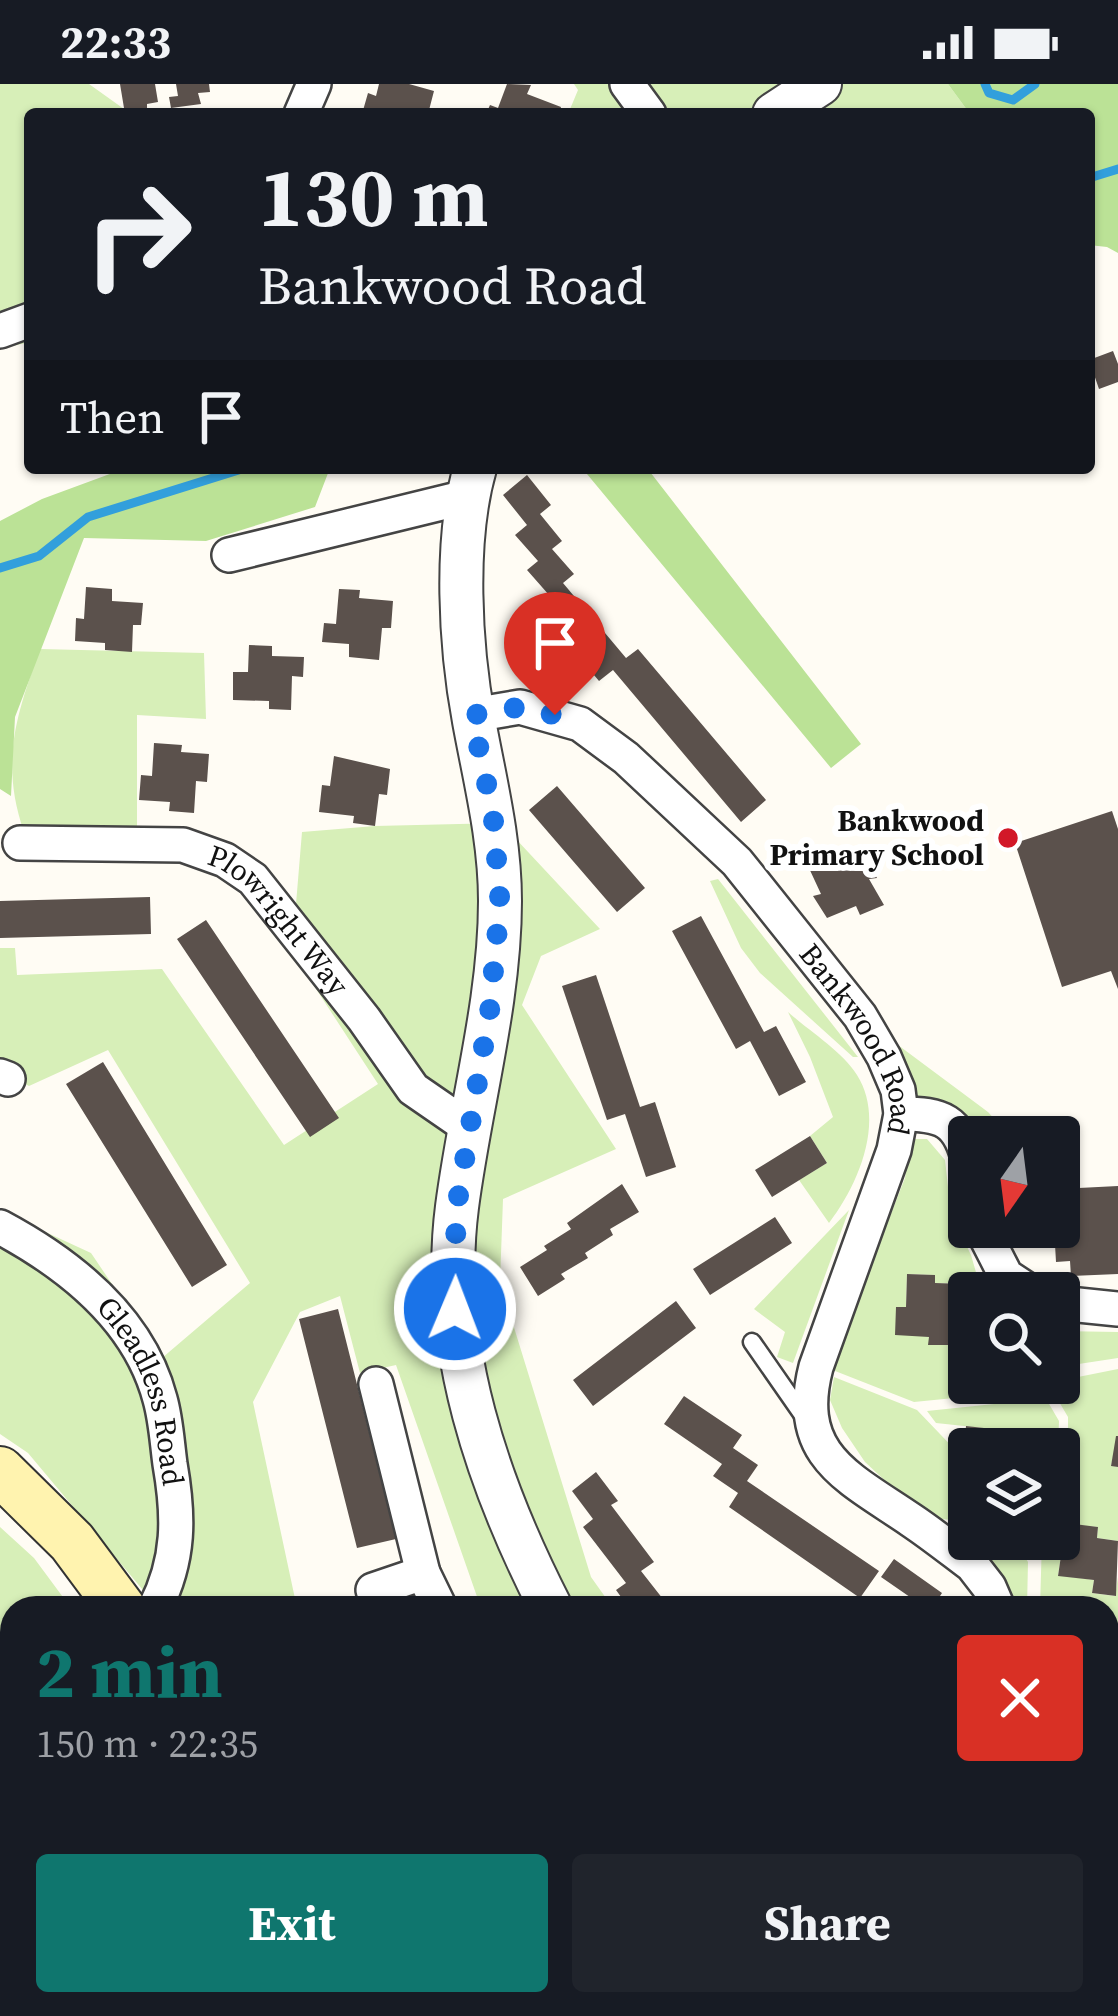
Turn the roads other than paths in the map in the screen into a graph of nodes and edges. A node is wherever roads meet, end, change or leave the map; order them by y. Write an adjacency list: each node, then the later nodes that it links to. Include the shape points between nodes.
1 (820, 84): 2 (street)
2 (783, 108)
3 (470, 483): 4 (street); 5 (street, via 462,595)
4 (229, 554)
5 (472, 715): 7 (street, Bankwood Road, via 520,707 555,715 626,758 737,862 860,1016 898,1090); 9 (street, via 493,814 500,902)
6 (20, 843): 9 (street, Plowright Way, via 183,845 225,860 254,879 413,1089)
7 (901, 1114): 8 (street); 15 (street, Bankwood Road, via 816,1367 808,1401)
8 (948, 1121)
9 (471, 1129): 22 (street, via 456,1211 455,1309 465,1379 498,1494)
10 (0, 1227): 20 (street, Gleadless Road, via 82,1279 146,1362 160,1399 178,1514)
11 (1080, 1305): 12 (street)
12 (1118, 1309)
13 (752, 1342): 15 (lane)
14 (376, 1384): 17 (street)
15 (814, 1431): 23 (street, via 838,1472 972,1565)
16 (0, 1471): 19 (main road)
17 (423, 1573): 18 (street); 21 (street)
18 (373, 1590)
19 (113, 1596)
20 (161, 1596)
21 (434, 1596)
22 (545, 1596)
23 (993, 1596)

